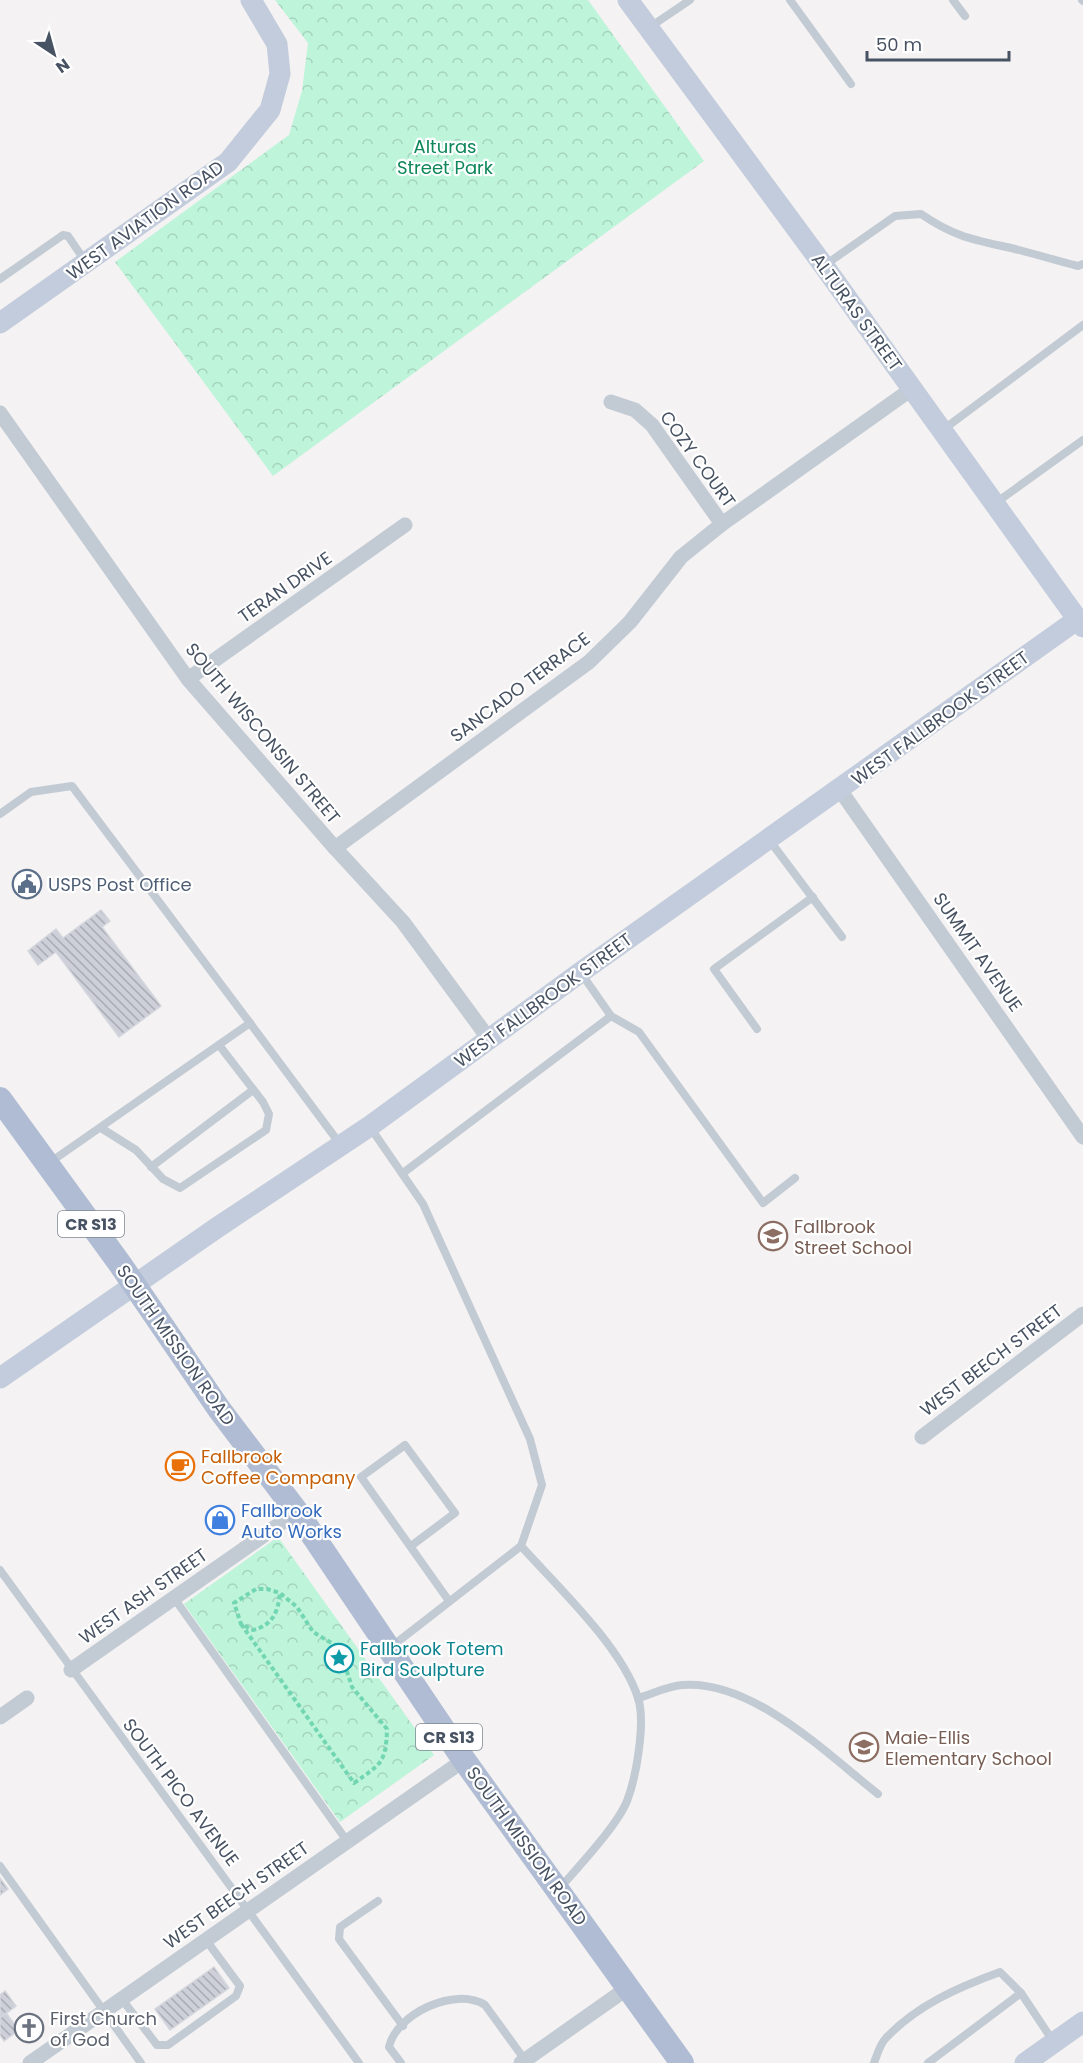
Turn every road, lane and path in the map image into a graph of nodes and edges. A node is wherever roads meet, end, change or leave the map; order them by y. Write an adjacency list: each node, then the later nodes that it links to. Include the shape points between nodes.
1 (251, 0): 9 (street, WEST AVIATION ROAD, via 277,44 280,74 270,110 228,162)
2 (628, 0): 7 (street, ALTURAS STREET)
3 (690, 0): 7 (lane)
4 (790, 0): 8 (lane)
5 (953, 0): 6 (lane)
6 (965, 16)
7 (649, 28): 11 (street, ALTURAS STREET)
8 (850, 84)
9 (86, 263): 12 (lane, via 68,236 63,235); 13 (street, WEST AVIATION ROAD)
10 (1083, 264): 11 (lane, via 971,241 921,214 895,216)
11 (824, 266): 15 (street, ALTURAS STREET)
12 (0, 279)
13 (0, 323)
14 (1083, 325): 18 (lane)
15 (912, 388): 18 (street, ALTURAS STREET); 21 (street, SANCADO TERRACE)
16 (611, 402): 21 (street, COZY COURT, via 635,410 652,425)
17 (0, 412): 24 (street, SOUTH WISCONSIN STREET)
18 (943, 430): 20 (street, ALTURAS STREET)
19 (1083, 440): 20 (lane)
20 (995, 503): 23 (street, ALTURAS STREET)
21 (722, 524): 28 (street, SANCADO TERRACE, via 681,557 630,622 589,662)
22 (405, 525): 24 (street, TERAN DRIVE)
23 (1081, 621): 25 (street, WEST FALLBROOK STREET)
24 (188, 680): 28 (street, SOUTH WISCONSIN STREET)
25 (840, 790): 27 (street, WEST FALLBROOK STREET); 41 (street, SUMMIT AVENUE)
26 (0, 814): 33 (lane, via 31,792 72,786)
27 (769, 840): 29 (lane); 31 (street, WEST FALLBROOK STREET)
28 (335, 848): 35 (street, SOUTH WISCONSIN STREET, via 403,921)
29 (813, 897): 30 (lane); 34 (lane, via 714,969)
30 (842, 937)
31 (581, 972): 32 (lane); 35 (street, WEST FALLBROOK STREET)
32 (611, 1016): 45 (lane); 46 (lane, via 639,1032 763,1203)
33 (250, 1023): 36 (lane); 42 (lane)
34 (757, 1029)
35 (489, 1039): 39 (street, WEST FALLBROOK STREET)
36 (219, 1045): 37 (lane); 40 (lane)
37 (254, 1090): 44 (lane); 44 (lane, via 269,1114 266,1130 180,1188)
38 (0, 1099): 43 (main road, SOUTH MISSION ROAD / CR S13)
39 (370, 1126): 42 (street, WEST FALLBROOK STREET); 45 (lane)
40 (101, 1128): 43 (lane); 44 (lane, via 136,1150)
41 (1083, 1137)
42 (341, 1146): 47 (street, WEST FALLBROOK STREET)
43 (48, 1164): 47 (main road, SOUTH MISSION ROAD / CR S13)
44 (151, 1167)
45 (403, 1173): 53 (lane, via 423,1204 530,1439 542,1485)
46 (795, 1178)
47 (134, 1285): 49 (street, WEST FALLBROOK STREET); 51 (main road, SOUTH MISSION ROAD / CR S13, via 219,1409)
48 (1083, 1314): 50 (street, WEST BEECH STREET)
49 (0, 1378)
50 (922, 1437)
51 (297, 1512): 56 (street, WEST ASH STREET); 59 (main road, SOUTH MISSION ROAD / CR S13)
52 (411, 1546): 52 (lane, via 455,1512 405,1445 362,1477); 57 (lane)
53 (521, 1546): 57 (lane); 62 (lane, via 610,1646)
54 (0, 1570): 60 (lane, SOUTH PICO AVENUE)
55 (280, 1593): 58 (path, via 274,1618 263,1628 253,1630); 58 (path, via 256,1589 234,1603); 58 (path, via 297,1607 313,1632 335,1645 352,1687 387,1729 386,1753 377,1766 354,1783)
56 (174, 1598): 60 (street, WEST ASH STREET); 66 (lane)
57 (450, 1601): 59 (lane)
58 (240, 1624)
59 (388, 1649): 64 (main road, SOUTH MISSION ROAD / CR S13)
60 (71, 1670): 70 (lane, SOUTH PICO AVENUE)
61 (27, 1698): 63 (street)
62 (639, 1698): 65 (lane, via 682,1685 728,1690 772,1714); 68 (lane, via 640,1756 627,1803)
63 (0, 1717)
64 (464, 1760): 66 (street, WEST BEECH STREET); 68 (main road, SOUTH MISSION ROAD / CR S13)
65 (878, 1794)
66 (347, 1841): 70 (street, WEST BEECH STREET)
67 (0, 1866): 75 (lane)
68 (559, 1890): 72 (main road, SOUTH MISSION ROAD / CR S13)
69 (378, 1901): 77 (lane, via 340,1927 339,1939)
70 (250, 1909): 71 (street, WEST BEECH STREET); 83 (lane, SOUTH PICO AVENUE)
71 (206, 1940): 74 (street, WEST BEECH STREET); 74 (lane, via 240,1986 236,1996 168,2045 157,2044)
72 (629, 1987): 80 (street); 85 (main road, SOUTH MISSION ROAD / CR S13)
73 (1020, 1993): 78 (lane); 86 (lane, via 1000,1972 955,1988 915,2013 885,2039); 87 (lane)
74 (122, 1998): 75 (street, WEST BEECH STREET)
75 (104, 2010): 81 (street, WEST BEECH STREET); 82 (lane)
76 (1083, 2022): 78 (street)
77 (403, 2026): 80 (lane, via 439,2002 477,2000 485,2005); 84 (lane, via 391,2037 389,2047)
78 (1054, 2043): 79 (street)
79 (1033, 2061)
80 (523, 2062)
81 (30, 2063)
82 (141, 2063)
83 (359, 2063)
84 (401, 2063)
85 (682, 2063)
86 (874, 2063)
87 (928, 2063)

